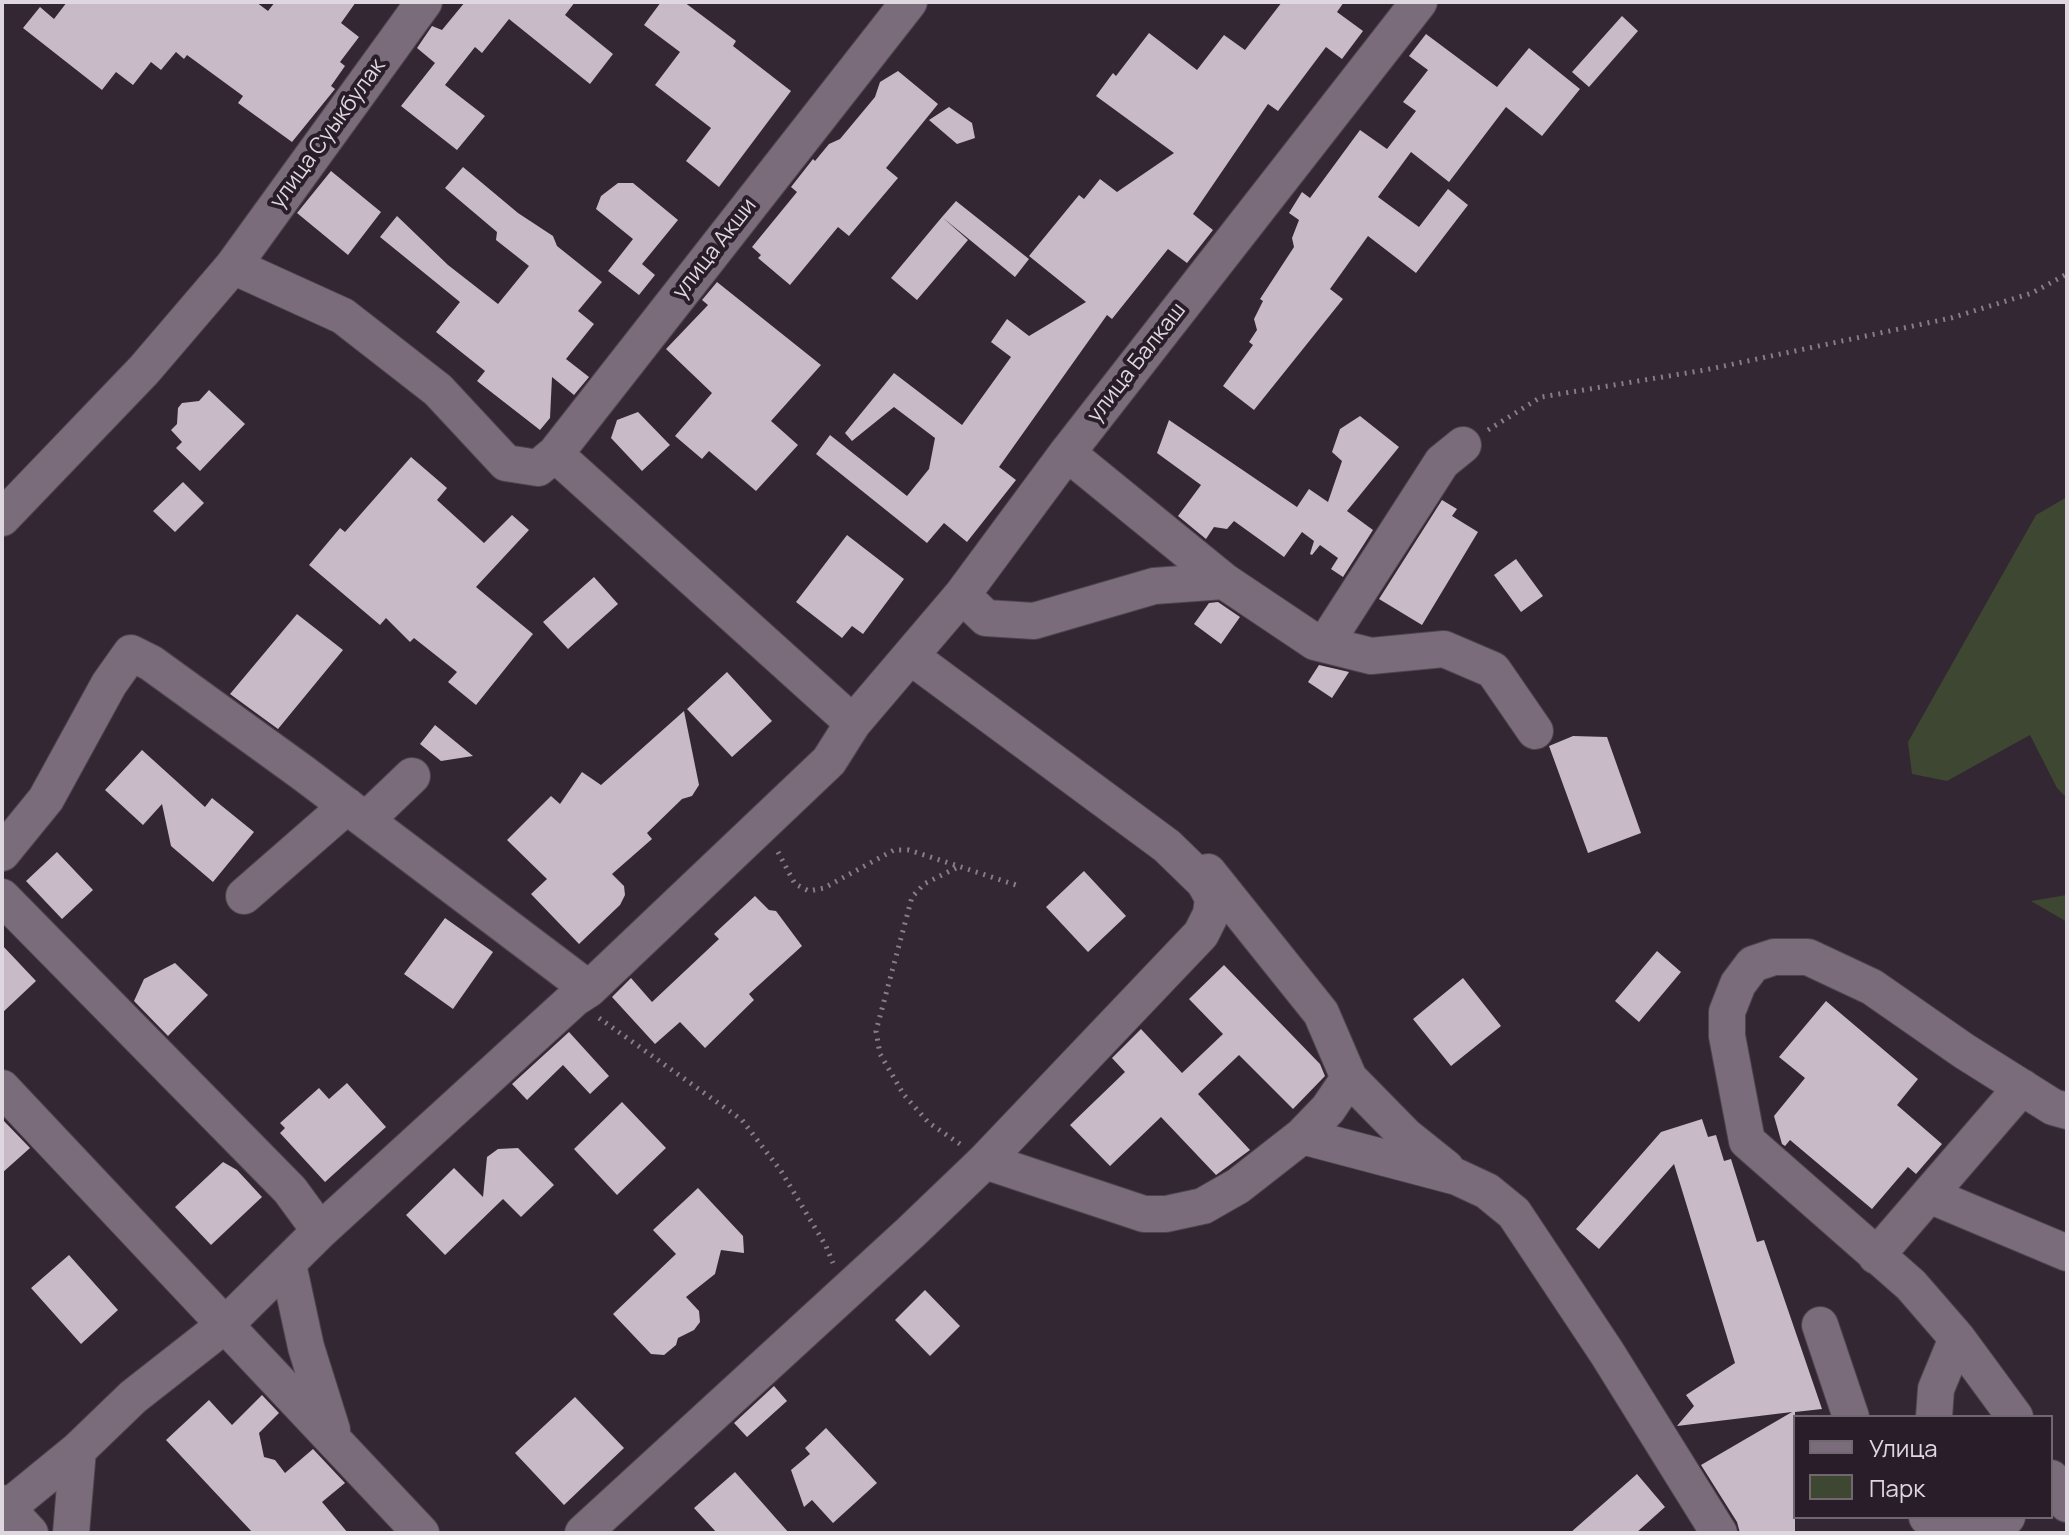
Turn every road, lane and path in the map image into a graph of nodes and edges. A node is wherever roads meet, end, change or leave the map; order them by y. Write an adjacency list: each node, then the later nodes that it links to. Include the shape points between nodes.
1 (424, 2): 4 (street, улица Суыкбулак)
2 (909, 2): 8 (street, улица Акши)
3 (1419, 2): 7 (street, улица Балкаш)
4 (233, 266): 8 (street, via 343,316 438,390 506,463 538,468); 9 (street, улица Суыкбулак, via 144,370)
5 (2067, 274): 6 (path, via 2032,293 1951,318 1705,370 1541,397)
6 (1463, 445): 12 (street, via 1442,462)
7 (1067, 453): 10 (street); 11 (street, улица Балкаш)
8 (555, 454): 14 (street)
9 (2, 518)
10 (1224, 581): 11 (street, via 1154,586 1034,621 986,618); 12 (street)
11 (962, 595): 13 (street, улица Балкаш)
12 (1325, 644): 15 (street, via 1371,656 1444,649 1493,670)
13 (910, 656): 14 (street, улица Балкаш); 20 (street)
14 (853, 723): 18 (street, улица Балкаш, via 829,761)
15 (1535, 731)
16 (412, 776): 17 (street)
17 (357, 813): 19 (street, via 131,653 46,799); 23 (street); 27 (street)
18 (763, 825): 21 (path, via 795,884 809,891 894,850 909,850); 27 (street, улица Балкаш)
19 (2, 853)
20 (1192, 867): 25 (street, via 1215,878); 26 (street, via 1213,898)
21 (956, 868): 22 (path); 33 (path, via 924,884 912,897 876,1031 880,1054 904,1095 929,1123)
22 (1016, 885)
23 (244, 896)
24 (2, 897): 36 (street, via 290,1190)
25 (1233, 908): 26 (street); 28 (street, via 1321,1013)
26 (1201, 934): 33 (street)
27 (582, 993): 36 (street, улица Балкаш); 40 (path, via 742,1120 781,1171 826,1246)
28 (1349, 1078): 32 (street); 34 (street, via 1406,1136)
29 (2022, 1087): 31 (street); 35 (street); 38 (street, via 1872,987 1808,957 1774,957 1753,964 1727,1012 1747,1141)
30 (2, 1088): 41 (street)
31 (2067, 1111)
32 (1302, 1136): 33 (street, via 1238,1186 1203,1206 1166,1214 1144,1214); 34 (street)
33 (985, 1161): 40 (street)
34 (1457, 1177): 53 (street, via 1487,1191 1514,1213)
35 (1929, 1195): 37 (street); 38 (street)
36 (320, 1231): 39 (street, улица Балкаш)
37 (2067, 1253)
38 (1876, 1256): 43 (street, via 1911,1285)
39 (288, 1264): 41 (street, улица Балкаш); 47 (street, via 306,1347)
40 (844, 1294): 52 (street)
41 (226, 1324): 47 (street); 48 (street, улица Балкаш, via 133,1397)
42 (1820, 1325): 44 (street)
43 (1957, 1338): 45 (street, via 1936,1389); 46 (street)
44 (1850, 1415)
45 (1934, 1415)
46 (2014, 1415)
47 (336, 1443): 51 (street)
48 (78, 1450): 49 (street, улица Балкаш); 50 (street)
49 (13, 1515)
50 (71, 1533)
51 (421, 1533)
52 (583, 1533)
53 (1719, 1533)

